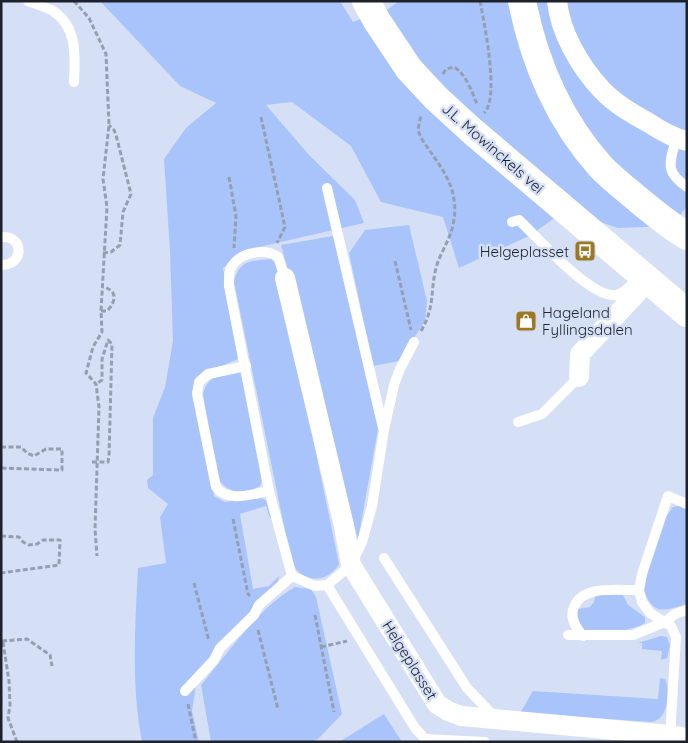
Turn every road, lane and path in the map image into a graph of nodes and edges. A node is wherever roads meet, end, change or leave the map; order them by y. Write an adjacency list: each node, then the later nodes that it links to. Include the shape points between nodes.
1 (28, 1): 7 (lane, via 54,12 70,27 75,50)
2 (74, 1): 11 (path, via 89,18 106,54)
3 (366, 1): 24 (main road, J.L. Mowinckels vei, via 409,68 436,98)
4 (480, 1): 9 (path, via 492,94 487,110)
5 (522, 1): 17 (main road, via 541,68 557,103 579,138 620,184 671,227)
6 (557, 1): 12 (street, via 569,41 602,90 628,111)
7 (74, 82)
8 (423, 109): 29 (path, via 419,120 420,138 448,178 455,208 453,225 436,268 429,319)
9 (481, 115)
10 (261, 117): 20 (path, via 285,227)
11 (109, 125): 19 (path, via 103,179 107,207); 19 (path, via 116,135 131,194 123,212 120,245)
12 (681, 140): 14 (lane, via 670,166 677,180)
13 (228, 177): 23 (path, via 236,216)
14 (687, 187)
15 (327, 188): 34 (lane)
16 (512, 222): 24 (lane, via 519,220 577,277 599,291 617,296)
17 (687, 236)
18 (1, 237): 22 (lane, via 14,240 19,253 11,264)
19 (104, 253): 26 (path)
20 (272, 253): 23 (lane, via 254,253 242,257); 25 (lane, Helgeplasset, via 278,257)
21 (395, 261): 29 (path)
22 (1, 265)
23 (232, 266): 30 (lane, via 230,286)
24 (645, 277): 28 (main road, J.L. Mowinckels vei); 31 (street, via 580,354)
25 (285, 278): 44 (street, Helgeplasset)
26 (103, 287): 27 (path); 27 (path, via 109,288 115,298 107,311)
27 (101, 311): 32 (path, via 102,332 86,372)
28 (687, 313)
29 (414, 342): 34 (lane, via 394,384)
30 (246, 366): 38 (lane); 38 (lane, via 208,374 199,382 197,394 216,487 220,493 232,497)
31 (579, 377): 33 (lane, via 542,414)
32 (96, 384): 36 (path, via 102,380 102,359 108,340 112,344 109,456 108,462); 42 (path, via 99,407)
33 (518, 422)
34 (384, 430): 44 (lane, via 366,531)
35 (1, 447): 37 (path, via 21,447 34,456 46,449 62,449 62,470)
36 (92, 462)
37 (1, 468)
38 (269, 491): 46 (lane)
39 (687, 504): 49 (lane, via 668,496)
40 (233, 519): 50 (path, via 248,594)
41 (1, 536): 45 (path, via 19,537 29,546 43,540 60,540 59,565)
42 (97, 556)
43 (384, 558): 65 (lane, via 467,688 490,712)
44 (351, 565): 48 (lane); 65 (street, Helgeplasset, via 437,704 460,716)
45 (1, 574)
46 (292, 576): 48 (lane, via 315,586); 50 (lane)
47 (194, 583): 60 (path, via 210,644)
48 (327, 585): 57 (lane, Helgeplasset)
49 (639, 590): 54 (lane, Helgeplasset, via 642,602 650,612); 56 (lane, via 584,594 573,609 575,627)
50 (259, 605): 52 (lane)
51 (687, 610): 54 (lane)
52 (254, 615): 60 (lane); 63 (path)
53 (315, 615): 59 (path)
54 (665, 622): 56 (lane, via 633,635); 66 (lane, Helgeplasset, via 676,637)
55 (568, 635): 56 (lane)
56 (583, 636)
57 (360, 638): 59 (path); 67 (lane, Helgeplasset, via 415,728)
58 (2, 641): 61 (path, via 27,639 50,655); 68 (path, via 9,681 8,718)
59 (321, 646): 64 (path)
60 (220, 648): 62 (lane, via 214,660)
61 (52, 666)
62 (185, 691): 69 (path)
63 (278, 709)
64 (334, 712)
65 (493, 720): 66 (street, Helgeplasset)
66 (675, 738)
67 (426, 740): 70 (lane, Helgeplasset)
68 (17, 742)
69 (196, 742)
70 (485, 742)

